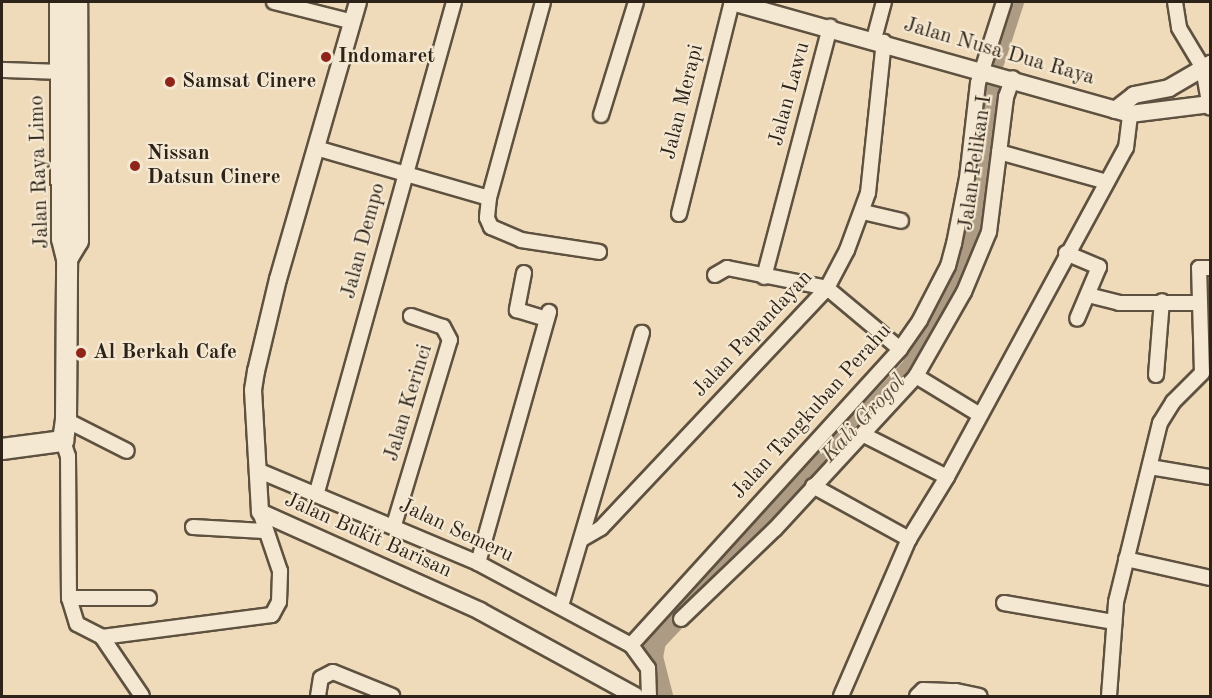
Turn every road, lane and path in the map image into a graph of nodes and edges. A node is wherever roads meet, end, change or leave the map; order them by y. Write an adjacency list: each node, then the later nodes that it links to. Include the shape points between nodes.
1 (60, 2): 14 (main road, Jalan Raya Limo)
2 (77, 2): 14 (main road, Jalan Raya Limo)
3 (274, 2): 12 (street)
4 (358, 2): 12 (street, Jalan Bukit Barisan)
5 (454, 2): 26 (street, Jalan Dempo)
6 (543, 2): 28 (street)
7 (636, 2): 23 (street)
8 (732, 2): 13 (street, Jalan Nusa Dua Raya); 30 (street, Jalan Merapi)
9 (884, 2): 15 (street, Jalan Papandayan)
10 (1004, 2): 18 (street, Jalan Tangkuban Perahu)
11 (1175, 2): 16 (street, via 1179,28)
12 (353, 22): 24 (street, Jalan Bukit Barisan)
13 (830, 27): 15 (street, Jalan Nusa Dua Raya); 38 (street, Jalan Lawu)
14 (69, 35): 19 (main road, Jalan Raya Limo); 34 (main road, Jalan Raya Limo, via 78,241)
15 (879, 41): 18 (street, Jalan Nusa Dua Raya); 29 (street, Jalan Papandayan, via 875,143)
16 (1207, 66): 21 (street); 22 (street, Jalan Nusa Dua Raya, via 1168,88 1134,95)
17 (2, 70): 19 (street)
18 (981, 70): 20 (street, Jalan Nusa Dua Raya); 46 (street, Jalan Tangkuban Perahu, via 954,244 933,294)
19 (61, 72): 34 (main road, Jalan Raya Limo, via 62,239)
20 (1013, 78): 22 (street, Jalan Nusa Dua Raya); 25 (street, Jalan Pelikan I, via 1007,92)
21 (1210, 105): 22 (street, Jalan Nusa Dua Raya)
22 (1123, 112): 27 (street, via 1126,148)
23 (601, 115)
24 (316, 148): 26 (street); 56 (street, Jalan Bukit Barisan, via 255,371)
25 (999, 152): 27 (street); 48 (street, Jalan Pelikan I, via 993,212 982,253)
26 (404, 173): 28 (street); 60 (street, Jalan Dempo)
27 (1107, 182): 33 (street)
28 (489, 198): 32 (street, via 487,218 491,227 540,244)
29 (863, 212): 31 (street); 39 (street, Jalan Papandayan)
30 (679, 213)
31 (900, 221)
32 (599, 252)
33 (1066, 253): 40 (street, via 1098,265); 49 (street)
34 (67, 259): 50 (main road)
35 (1205, 268): 42 (street)
36 (524, 273): 68 (street, via 517,310 548,316)
37 (715, 275): 38 (street, via 727,268)
38 (764, 277): 39 (street)
39 (827, 288): 46 (street); 65 (street, Jalan Papandayan, via 601,528)
40 (1088, 295): 41 (street, via 1119,303); 44 (street)
41 (1162, 301): 42 (street); 47 (street)
42 (1200, 303): 55 (street, via 1202,373 1166,412)
43 (411, 316): 62 (street, Jalan Kerinci, via 442,327 450,340)
44 (1077, 319)
45 (642, 333): 65 (street)
46 (900, 349): 77 (street, Jalan Tangkuban Perahu)
47 (1156, 375)
48 (916, 376): 49 (street); 51 (street, Jalan Pelikan I)
49 (980, 415): 57 (street)
50 (66, 420): 52 (main road); 54 (street)
51 (864, 435): 57 (street); 59 (street, Jalan Pelikan I)
52 (63, 441): 53 (main road); 70 (street, via 68,456)
53 (2, 449)
54 (127, 451)
55 (1150, 467): 58 (street); 67 (street)
56 (257, 470): 60 (street, Jalan Semeru); 61 (street, Jalan Bukit Barisan)
57 (947, 477): 66 (street)
58 (1210, 477)
59 (813, 486): 66 (street); 74 (street, Jalan Pelikan I)
60 (317, 492): 62 (street, Jalan Semeru)
61 (260, 512): 64 (street); 81 (street, Jalan Bukit Barisan, via 480,611)
62 (394, 525): 68 (street, Jalan Semeru)
63 (193, 527): 64 (street)
64 (264, 531): 76 (street, via 280,571 279,602 272,615)
65 (582, 539): 73 (street)
66 (909, 539): 83 (street)
67 (1126, 559): 69 (street); 75 (street)
68 (478, 563): 73 (street, Jalan Semeru)
69 (1210, 579)
70 (69, 598): 71 (street); 76 (street, via 77,624)
71 (149, 598)
72 (1004, 603): 75 (street)
73 (561, 606): 77 (street, Jalan Semeru)
74 (681, 619)
75 (1114, 622): 86 (street)
76 (102, 638): 78 (street)
77 (631, 645): 82 (street, via 648,668)
78 (142, 696)
79 (318, 696): 80 (street, via 321,678 333,672)
80 (392, 696)
81 (635, 696)
82 (649, 696)
83 (842, 696)
84 (917, 696): 85 (street, via 923,690 934,690)
85 (980, 696)
86 (1109, 696)

